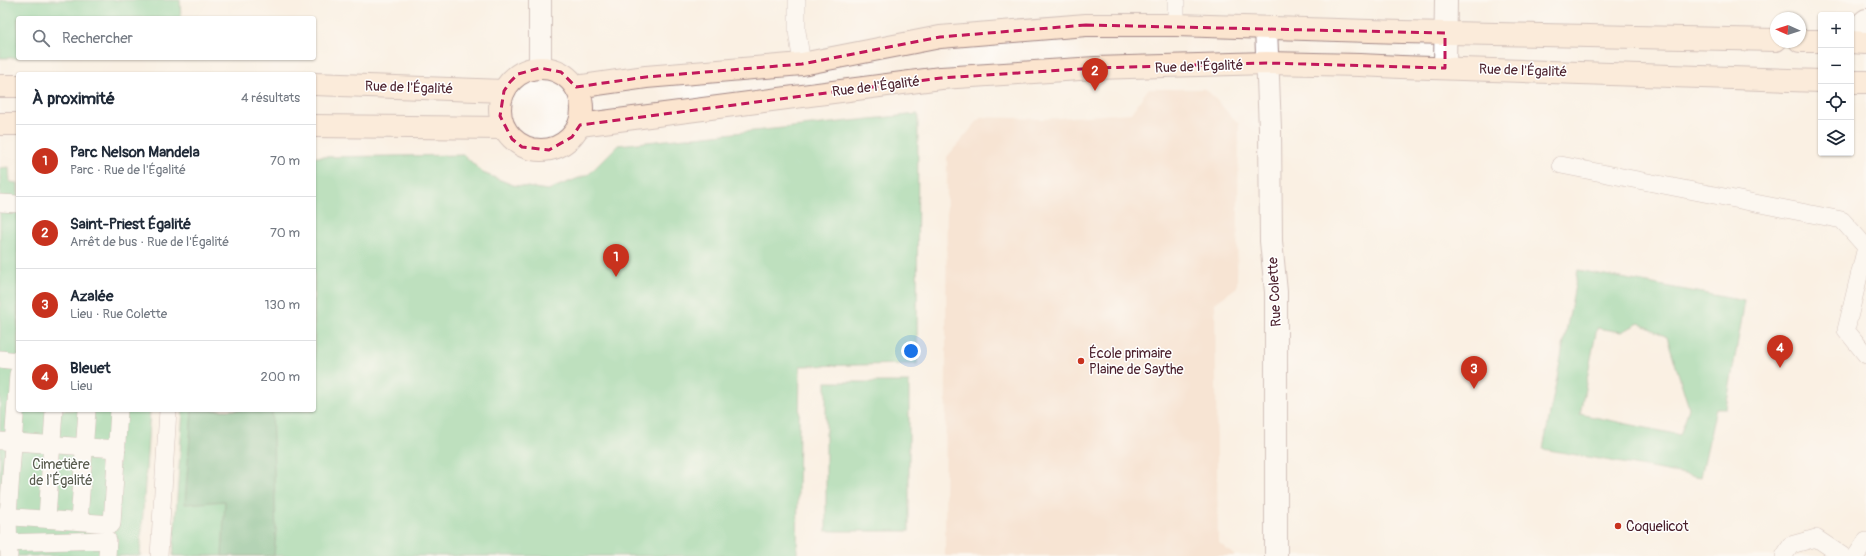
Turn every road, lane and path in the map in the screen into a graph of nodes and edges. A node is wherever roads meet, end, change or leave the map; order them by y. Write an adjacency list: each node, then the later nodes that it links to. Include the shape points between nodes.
1 (540, 0): 17 (street)
2 (796, 0): 15 (lane)
3 (1176, 0): 6 (lane)
4 (1446, 0): 9 (street)
5 (1866, 20): 8 (street)
6 (1176, 25): 7 (street); 15 (street, via 1086,25 940,37)
7 (1266, 28): 9 (street); 16 (street, Rue Colette)
8 (1854, 30)
9 (1445, 33): 10 (street); 18 (street)
10 (1770, 40)
11 (1806, 41): 12 (street)
12 (1818, 41)
13 (1854, 42): 14 (street)
14 (1866, 43)
15 (802, 64): 25 (street, via 646,77)
16 (1267, 64): 18 (street, Rue de l'Égalité); 29 (street, Rue de l'Égalité, via 1094,68 941,78); 54 (street, Rue Colette, via 1271,241 1276,292)
17 (540, 68): 25 (street, via 561,72); 26 (street, via 518,74)
18 (1445, 68): 19 (street, Rue de l'Égalité)
19 (1818, 81)
20 (1854, 82): 21 (street)
21 (1866, 82)
22 (316, 84): 26 (street, Rue de l'Égalité)
23 (0, 86): 24 (street)
24 (16, 86)
25 (576, 87): 29 (street, via 583,112)
26 (504, 91): 31 (street, via 500,103 500,116)
27 (0, 124): 28 (street)
28 (16, 124)
29 (580, 125): 31 (street, via 572,137 562,145 536,151 522,147)
30 (316, 126): 31 (street)
31 (504, 128)
32 (1561, 165): 35 (lane, via 1842,220 1866,247 1846,330)
33 (0, 203): 34 (lane)
34 (16, 204)
35 (1866, 355)
36 (0, 359): 37 (lane)
37 (16, 361)
38 (16, 386): 43 (lane)
39 (54, 412): 44 (lane)
40 (87, 412): 45 (lane)
41 (119, 412): 46 (lane)
42 (168, 412): 53 (lane)
43 (7, 442): 44 (lane); 47 (lane)
44 (52, 445): 45 (lane); 48 (lane)
45 (84, 447): 46 (lane); 49 (lane)
46 (117, 449): 49 (lane, via 112,524)
47 (4, 516): 48 (lane); 51 (lane)
48 (47, 519): 49 (lane)
49 (80, 522)
50 (1866, 541): 57 (lane)
51 (6, 547): 52 (lane, via 108,540)
52 (107, 556)
53 (159, 556)
54 (1276, 556)
55 (1784, 556): 56 (lane, via 1791,545 1816,538)
56 (1843, 556)
57 (1856, 556)

